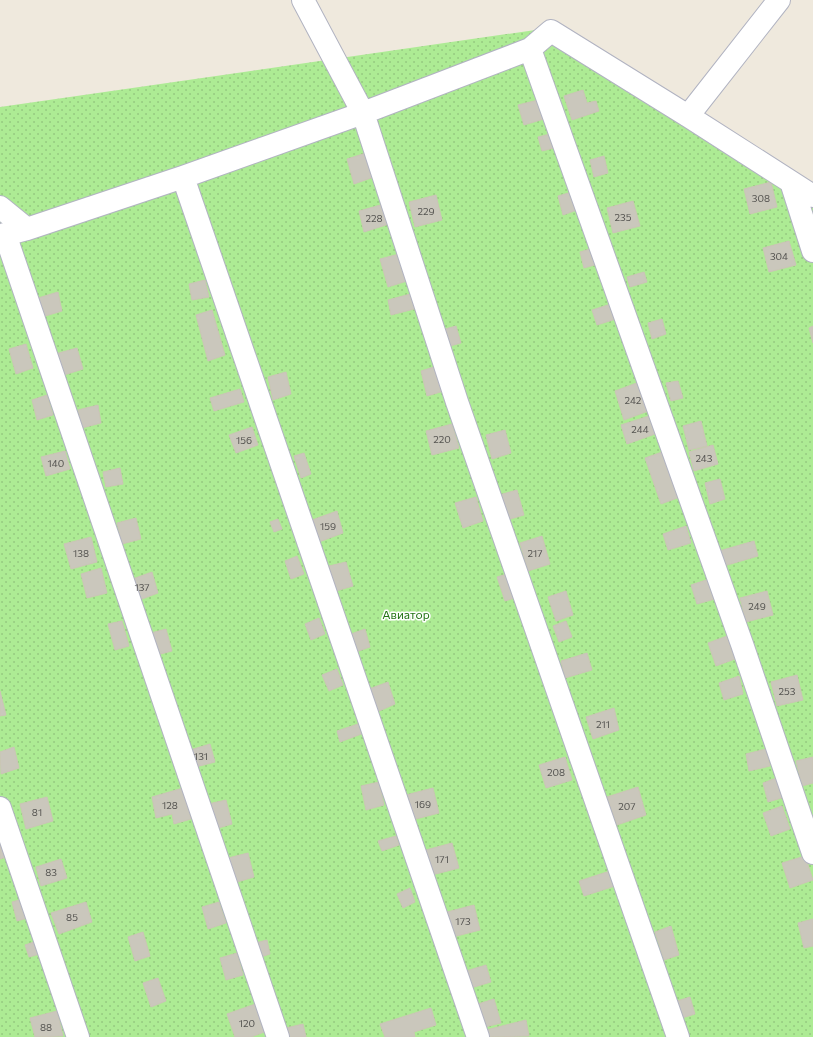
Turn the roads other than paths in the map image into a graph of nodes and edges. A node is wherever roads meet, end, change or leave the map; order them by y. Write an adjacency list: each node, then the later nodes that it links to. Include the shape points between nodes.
1 (303, 0): 4 (street)
2 (779, 0): 5 (street)
3 (530, 49): 4 (street); 5 (street, via 551,31); 14 (street, via 742,644)
4 (363, 113): 6 (street); 18 (street, via 457,402)
5 (688, 116): 7 (street)
6 (183, 177): 10 (street); 17 (street)
7 (791, 182): 8 (street); 12 (street)
8 (813, 196)
9 (0, 207): 10 (street)
10 (27, 229): 11 (street)
11 (3, 235): 16 (street)
12 (813, 251)
13 (0, 808): 15 (street)
14 (813, 853)
15 (78, 1037)
16 (278, 1037)
17 (478, 1037)
18 (678, 1037)

